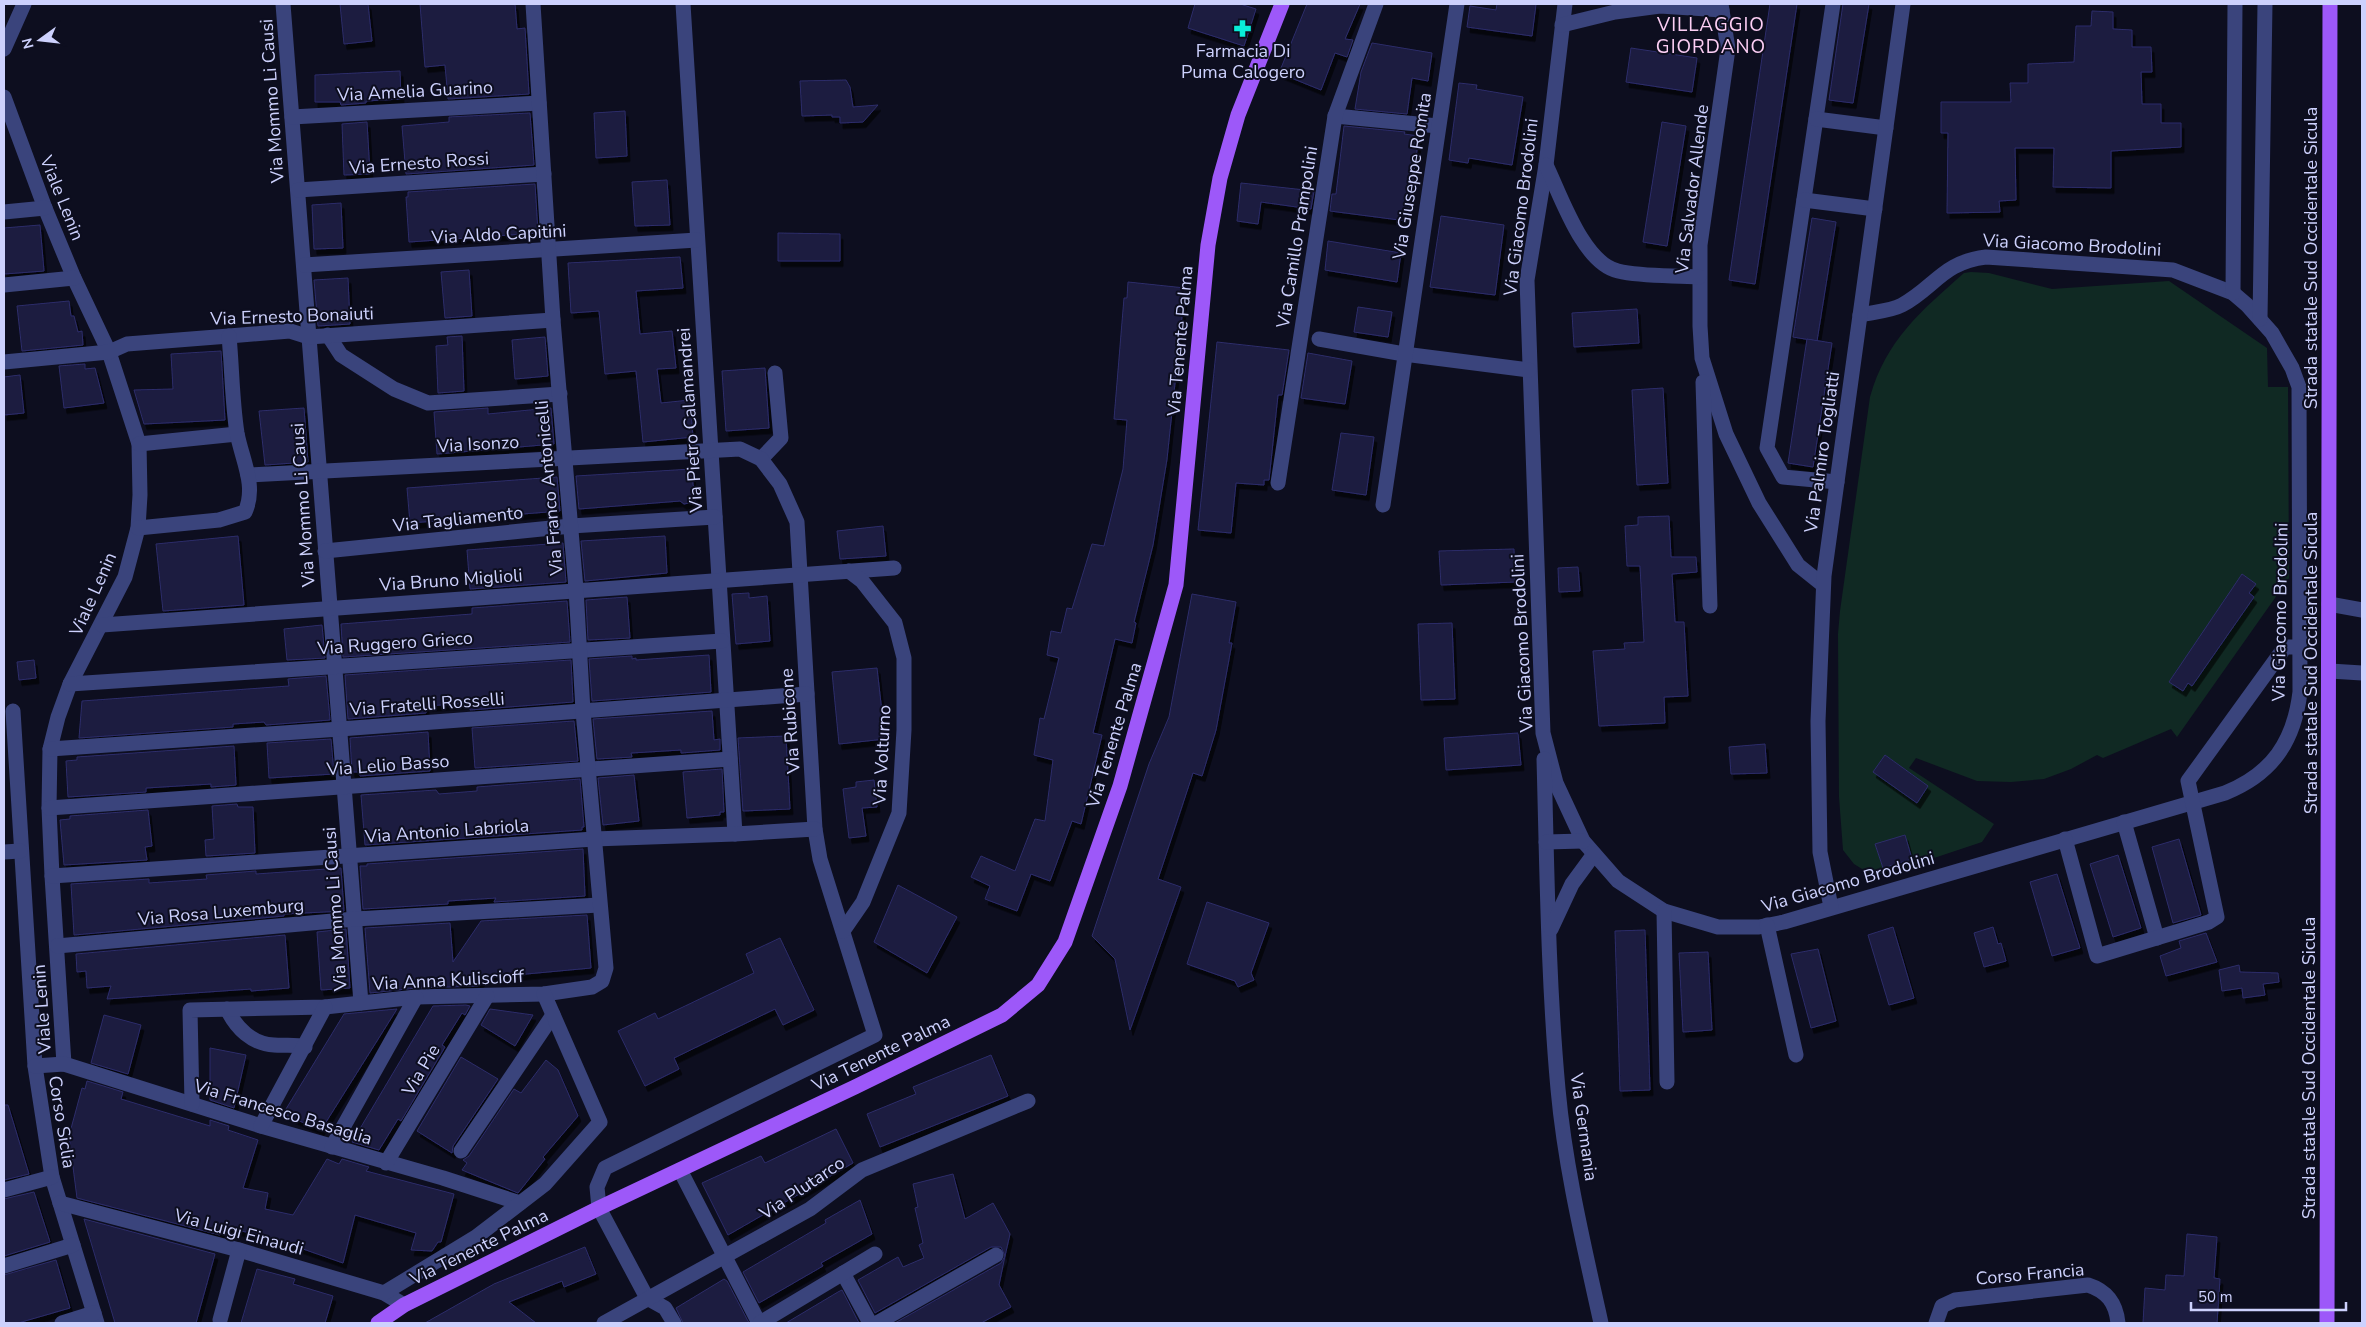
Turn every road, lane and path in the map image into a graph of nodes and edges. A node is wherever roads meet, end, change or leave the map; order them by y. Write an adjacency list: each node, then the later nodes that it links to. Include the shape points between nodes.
1 (24, 4): 16 (street)
2 (283, 4): 20 (street, Via Mommo Li Causi)
3 (533, 4): 18 (street, Via Franco Antonicelli)
4 (683, 4): 32 (street, Via Pietro Calamandrei)
5 (1282, 4): 138 (main road, Via Tenente Palma, via 1238,115 1220,178 1208,245 1176,585 1120,786 1065,942 1038,985 1002,1015)
6 (1376, 4): 19 (street, Via Camillo Prampolini)
7 (1457, 4): 22 (street, Via Giuseppe Romita)
8 (1565, 4): 15 (street, Via Giacomo Brodolini)
9 (1833, 4): 21 (street)
10 (1903, 4): 23 (street, Via Palmiro Togliatti)
11 (2235, 4): 38 (street)
12 (2265, 4): 40 (street)
13 (2330, 4): 73 (main road, Strada statale Sud Occidentale Sicula)
14 (1721, 7): 15 (street, via 1660,6 1615,12); 35 (street, Via Salvador Allende, via 1728,49 1700,245)
15 (1562, 25): 25 (street, Via Giacomo Brodolini)
16 (4, 49)
17 (4, 97): 24 (street, Viale Lenin)
18 (539, 103): 20 (street, Via Amelia Guarino); 26 (street, Via Franco Antonicelli)
19 (1335, 116): 22 (street); 61 (street, Via Camillo Prampolini)
20 (292, 117): 27 (street, Via Mommo Li Causi)
21 (1816, 119): 23 (street); 28 (street)
22 (1438, 126): 47 (street, Via Giuseppe Romita)
23 (1886, 128): 30 (street, Via Palmiro Togliatti)
24 (11, 138): 29 (street, Viale Lenin)
25 (1546, 165): 35 (street, via 1582,239 1596,260 1618,271); 50 (street, Via Giacomo Brodolini, via 1527,280)
26 (544, 174): 27 (street, Via Ernesto Rossi); 33 (street, Via Franco Antonicelli)
27 (298, 190): 34 (street, Via Mommo Li Causi)
28 (1804, 200): 30 (street); 60 (street, via 1768,448 1783,477)
29 (45, 208): 31 (street); 36 (street, Viale Lenin)
30 (1875, 209): 39 (street, Via Palmiro Togliatti)
31 (4, 212)
32 (697, 240): 33 (street, Via Aldo Capitini); 55 (street, Via Pietro Calamandrei)
33 (548, 250): 34 (street, Via Aldo Capitini); 41 (street, Via Franco Antonicelli)
34 (304, 265): 44 (street, Via Mommo Li Causi)
35 (1699, 277): 48 (street, Via Salvador Allende)
36 (74, 278): 37 (street); 46 (street, Viale Lenin)
37 (4, 285)
38 (2233, 294): 39 (street, Via Giacomo Brodolini, via 2173,270 1986,257 1951,267 1901,306); 40 (street, Via Giacomo Brodolini)
39 (1860, 315): 60 (street, Via Palmiro Togliatti)
40 (2260, 318): 79 (street, Via Giacomo Brodolini, via 2283,350 2299,387)
41 (553, 320): 42 (street, Via Ernesto Bonaiuti); 52 (street, Via Franco Antonicelli)
42 (328, 335): 44 (street, Via Ernesto Bonaiuti); 52 (street, via 341,355 394,389 428,403)
43 (229, 336): 44 (street, Via Ernesto Bonaiuti, via 290,331); 46 (street, Via Ernesto Bonaiuti, via 127,344); 53 (street)
44 (309, 336): 58 (street, Via Mommo Li Causi)
45 (1319, 339): 47 (street)
46 (109, 352): 49 (street, Via Ernesto Bonaiuti); 54 (street, Viale Lenin)
47 (1404, 354): 50 (street); 62 (street, Via Giuseppe Romita)
48 (1702, 358): 71 (street, Via Salvador Allende, via 1726,434 1759,503 1798,564); 74 (street)
49 (4, 362)
50 (1529, 370): 90 (street, Via Giacomo Brodolini)
51 (775, 373): 57 (street, via 781,438)
52 (560, 394): 56 (street, Via Franco Antonicelli)
53 (237, 434): 54 (street); 59 (street)
54 (139, 444): 65 (street, Viale Lenin)
55 (710, 451): 56 (street, Via Isonzo); 57 (street, Via Rubicone, via 740,449); 63 (street, Via Pietro Calamandrei)
56 (566, 459): 58 (street, Via Isonzo); 64 (street, Via Franco Antonicelli)
57 (761, 459): 69 (street, Via Rubicone, via 780,484 797,522)
58 (319, 470): 59 (street, Via Isonzo); 66 (street, Via Mommo Li Causi)
59 (248, 475): 65 (street, via 250,500 245,512 219,520)
60 (1836, 482): 71 (street, Via Palmiro Togliatti)
61 (1278, 483)
62 (1383, 504)
63 (715, 517): 64 (street, Via Tagliamento); 70 (street, Via Pietro Calamandrei)
64 (571, 526): 66 (street, Via Tagliamento); 72 (street, Via Franco Antonicelli)
65 (138, 528): 77 (street, Viale Lenin, via 125,577)
66 (325, 551): 75 (street, Via Mommo Li Causi)
67 (894, 568): 68 (street, Via Bruno Miglioli)
68 (849, 571): 69 (street, Via Bruno Miglioli); 114 (street, Via Volturno, via 862,581 895,623 904,658 904,730 899,813 863,902)
69 (800, 576): 70 (street, Via Bruno Miglioli); 85 (street, Via Rubicone)
70 (718, 582): 72 (street, Via Bruno Miglioli); 78 (street, Via Pietro Calamandrei)
71 (1823, 585): 110 (street, Via Palmiro Togliatti, via 1818,721 1820,852)
72 (576, 589): 75 (street, Via Bruno Miglioli); 80 (street, Via Franco Antonicelli)
73 (2329, 604): 76 (street); 82 (main road, Strada statale Sud Occidentale Sicula)
74 (1710, 606)
75 (330, 608): 77 (street, Via Bruno Miglioli); 81 (street, Via Mommo Li Causi)
76 (2362, 610)
77 (102, 625): 84 (street, Viale Lenin)
78 (722, 641): 80 (street, Via Ruggero Grieco); 86 (street, Via Pietro Calamandrei)
79 (2299, 647): 95 (street, via 2285,646 2188,781); 95 (street, Via Giacomo Brodolini, via 2298,709 2294,726 2278,756 2240,787)
80 (579, 649): 81 (street, Via Ruggero Grieco); 88 (street, Via Franco Antonicelli)
81 (335, 665): 84 (street, Via Ruggero Grieco); 89 (street, Via Mommo Li Causi)
82 (2330, 671): 83 (street); 166 (main road, Strada statale Sud Occidentale Sicula)
83 (2362, 673)
84 (70, 684): 91 (street, Viale Lenin)
85 (806, 694): 86 (street, Via Fratelli Rosselli); 98 (street, Via Rubicone)
86 (726, 701): 88 (street, Via Fratelli Rosselli); 92 (street, Via Pietro Calamandrei)
87 (13, 711): 104 (street, Corso Siclia)
88 (583, 711): 89 (street, Via Fratelli Rosselli); 93 (street, Via Franco Antonicelli)
89 (340, 729): 91 (street, Via Fratelli Rosselli); 94 (street, Via Mommo Li Causi)
90 (1543, 733): 102 (street, Via Giacomo Brodolini, via 1556,783); 103 (street, Via Germania)
91 (50, 749): 96 (street, Viale Lenin)
92 (730, 759): 93 (street, Via Lelio Basso); 99 (street, Via Pietro Calamandrei)
93 (588, 768): 94 (street, Via Lelio Basso); 101 (street, Via Franco Antonicelli)
94 (345, 787): 96 (street, Via Lelio Basso); 107 (street, Via Mommo Li Causi)
95 (2193, 802): 97 (street, Via Giacomo Brodolini); 116 (street, via 2217,917)
96 (49, 808): 108 (street, Viale Lenin)
97 (2124, 822): 100 (street, Via Giacomo Brodolini); 116 (street)
98 (815, 829): 99 (street, Via Antonio Labriola); 114 (street, Via Rubicone, via 820,859)
99 (735, 834): 101 (street, Via Antonio Labriola)
100 (2065, 838): 110 (street, Via Giacomo Brodolini); 116 (street, via 2097,956)
101 (594, 839): 107 (street, Via Antonio Labriola); 109 (street, Via Franco Antonicelli)
102 (1583, 841): 103 (street); 106 (street, Via Giacomo Brodolini)
103 (1546, 842): 115 (street, Via Germania)
104 (20, 851): 105 (street); 130 (street, Corso Siclia)
105 (4, 852)
106 (1594, 854): 111 (street, Via Giacomo Brodolini, via 1618,882); 115 (street, via 1572,884)
107 (350, 856): 108 (street, Via Antonio Labriola); 112 (street, Via Mommo Li Causi)
108 (52, 876): 117 (street, Viale Lenin)
109 (599, 905): 112 (street, Via Rosa Luxemburg); 118 (street, Via Franco Antonicelli)
110 (1831, 907): 113 (street, Via Giacomo Brodolini)
111 (1664, 912): 113 (street, Via Giacomo Brodolini, via 1718,927); 131 (street)
112 (355, 919): 117 (street, Via Rosa Luxemburg); 122 (street, Via Mommo Li Causi)
113 (1767, 926): 128 (street)
114 (843, 931): 126 (street, Via Rubicone)
115 (1549, 933): 163 (street, Via Germania, via 1560,1105 1580,1227)
116 (2157, 938)
117 (57, 946): 129 (street, Viale Lenin)
118 (606, 968): 119 (street, Via Anna Kuliscioff, via 602,981 592,987)
119 (544, 994): 120 (street, Via Anna Kuliscioff); 125 (street)
120 (487, 996): 121 (street, Via Anna Kuliscioff); 137 (street, Via Pie)
121 (416, 997): 122 (street, Via Anna Kuliscioff); 135 (street)
122 (361, 1003): 123 (street, Via Anna Kuliscioff)
123 (325, 1007): 124 (street, Via Anna Kuliscioff); 127 (street)
124 (227, 1009): 127 (street, via 240,1029 259,1042); 133 (street, Via Anna Kuliscioff, via 190,1010)
125 (553, 1015): 136 (street); 142 (street, via 600,1122 545,1184)
126 (875, 1035): 143 (street, Via Tenente Palma, via 605,1168 597,1187)
127 (306, 1047): 134 (street)
128 (1796, 1055)
129 (64, 1064): 130 (street, Via Francesco Basaglia); 133 (street, Via Francesco Basaglia)
130 (35, 1066): 139 (street, Corso Siclia)
131 (1667, 1082)
132 (1028, 1101): 148 (street, Via Plutarco, via 862,1170 810,1209)
133 (192, 1104): 134 (street, Via Francesco Basaglia)
134 (261, 1126): 135 (street, Via Francesco Basaglia)
135 (332, 1147): 137 (street, Via Francesco Basaglia)
136 (461, 1151)
137 (386, 1163): 142 (street, Via Francesco Basaglia)
138 (680, 1170): 143 (main road, Via Tenente Palma); 148 (street)
139 (52, 1177): 140 (street); 141 (street, Corso Siclia)
140 (4, 1190)
141 (60, 1203): 144 (street, Corso Siclia); 145 (street, Via Luigi Einaudi)
142 (520, 1203): 151 (street, via 476,1237)
143 (599, 1208): 152 (street); 153 (main road, Via Tenente Palma)
144 (74, 1245): 149 (street); 154 (street, Corso Siclia)
145 (239, 1250): 151 (street, Via Luigi Einaudi); 155 (street)
146 (875, 1254): 150 (street)
147 (996, 1255): 162 (street)
148 (726, 1257): 152 (street, Via Plutarco); 160 (street)
149 (4, 1266)
150 (843, 1273): 160 (street); 161 (street)
151 (384, 1293): 153 (street, Via Luigi Einaudi)
152 (648, 1298): 158 (street, Via Plutarco); 159 (street, via 666,1308)
153 (404, 1305): 157 (main road, Via Tenente Palma)
154 (95, 1318): 156 (street)
155 (220, 1320)
156 (62, 1323)
157 (378, 1323)
158 (604, 1323)
159 (674, 1323)
160 (760, 1323)
161 (870, 1323)
162 (877, 1323)
163 (1601, 1323)
164 (1936, 1323): 165 (street, Corso Francia, via 1942,1306 1955,1300 2088,1285 2102,1289 2112,1301)
165 (2118, 1323)
166 (2327, 1323)

